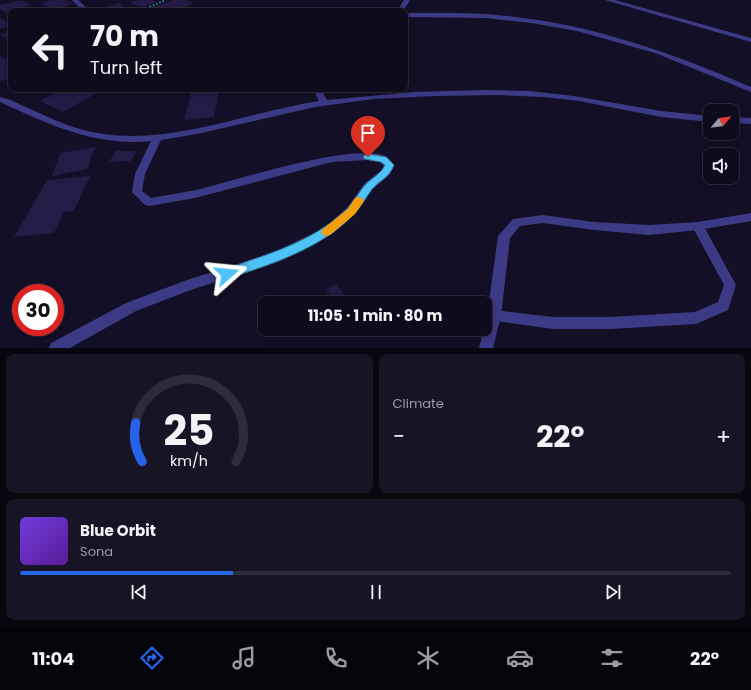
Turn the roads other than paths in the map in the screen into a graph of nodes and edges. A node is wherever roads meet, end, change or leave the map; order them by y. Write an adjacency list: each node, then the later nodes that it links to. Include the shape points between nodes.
1 (75, 0): 3 (street)
2 (608, 0): 5 (street)
3 (84, 8)
4 (408, 15): 6 (street, via 464,15 523,20 582,30 644,47)
5 (751, 40)
6 (751, 90)
7 (318, 92): 9 (street)
8 (0, 98): 13 (street, via 67,128 99,136)
9 (324, 103): 10 (street, via 415,94 519,93 575,98); 13 (street)
10 (703, 118)
11 (739, 120): 12 (street)
12 (751, 120)
13 (157, 138): 17 (street, via 140,174 137,192 149,202 195,194 332,159 368,157 383,159 390,165 386,172 369,186 351,211 328,231 279,256 131,307)
14 (751, 217): 15 (street)
15 (698, 226): 16 (street, via 649,230 594,226 543,218 517,222 504,236); 16 (street, via 730,285 724,306 696,318 610,324 553,324)
16 (494, 316): 18 (street)
17 (56, 348)
18 (486, 348)

